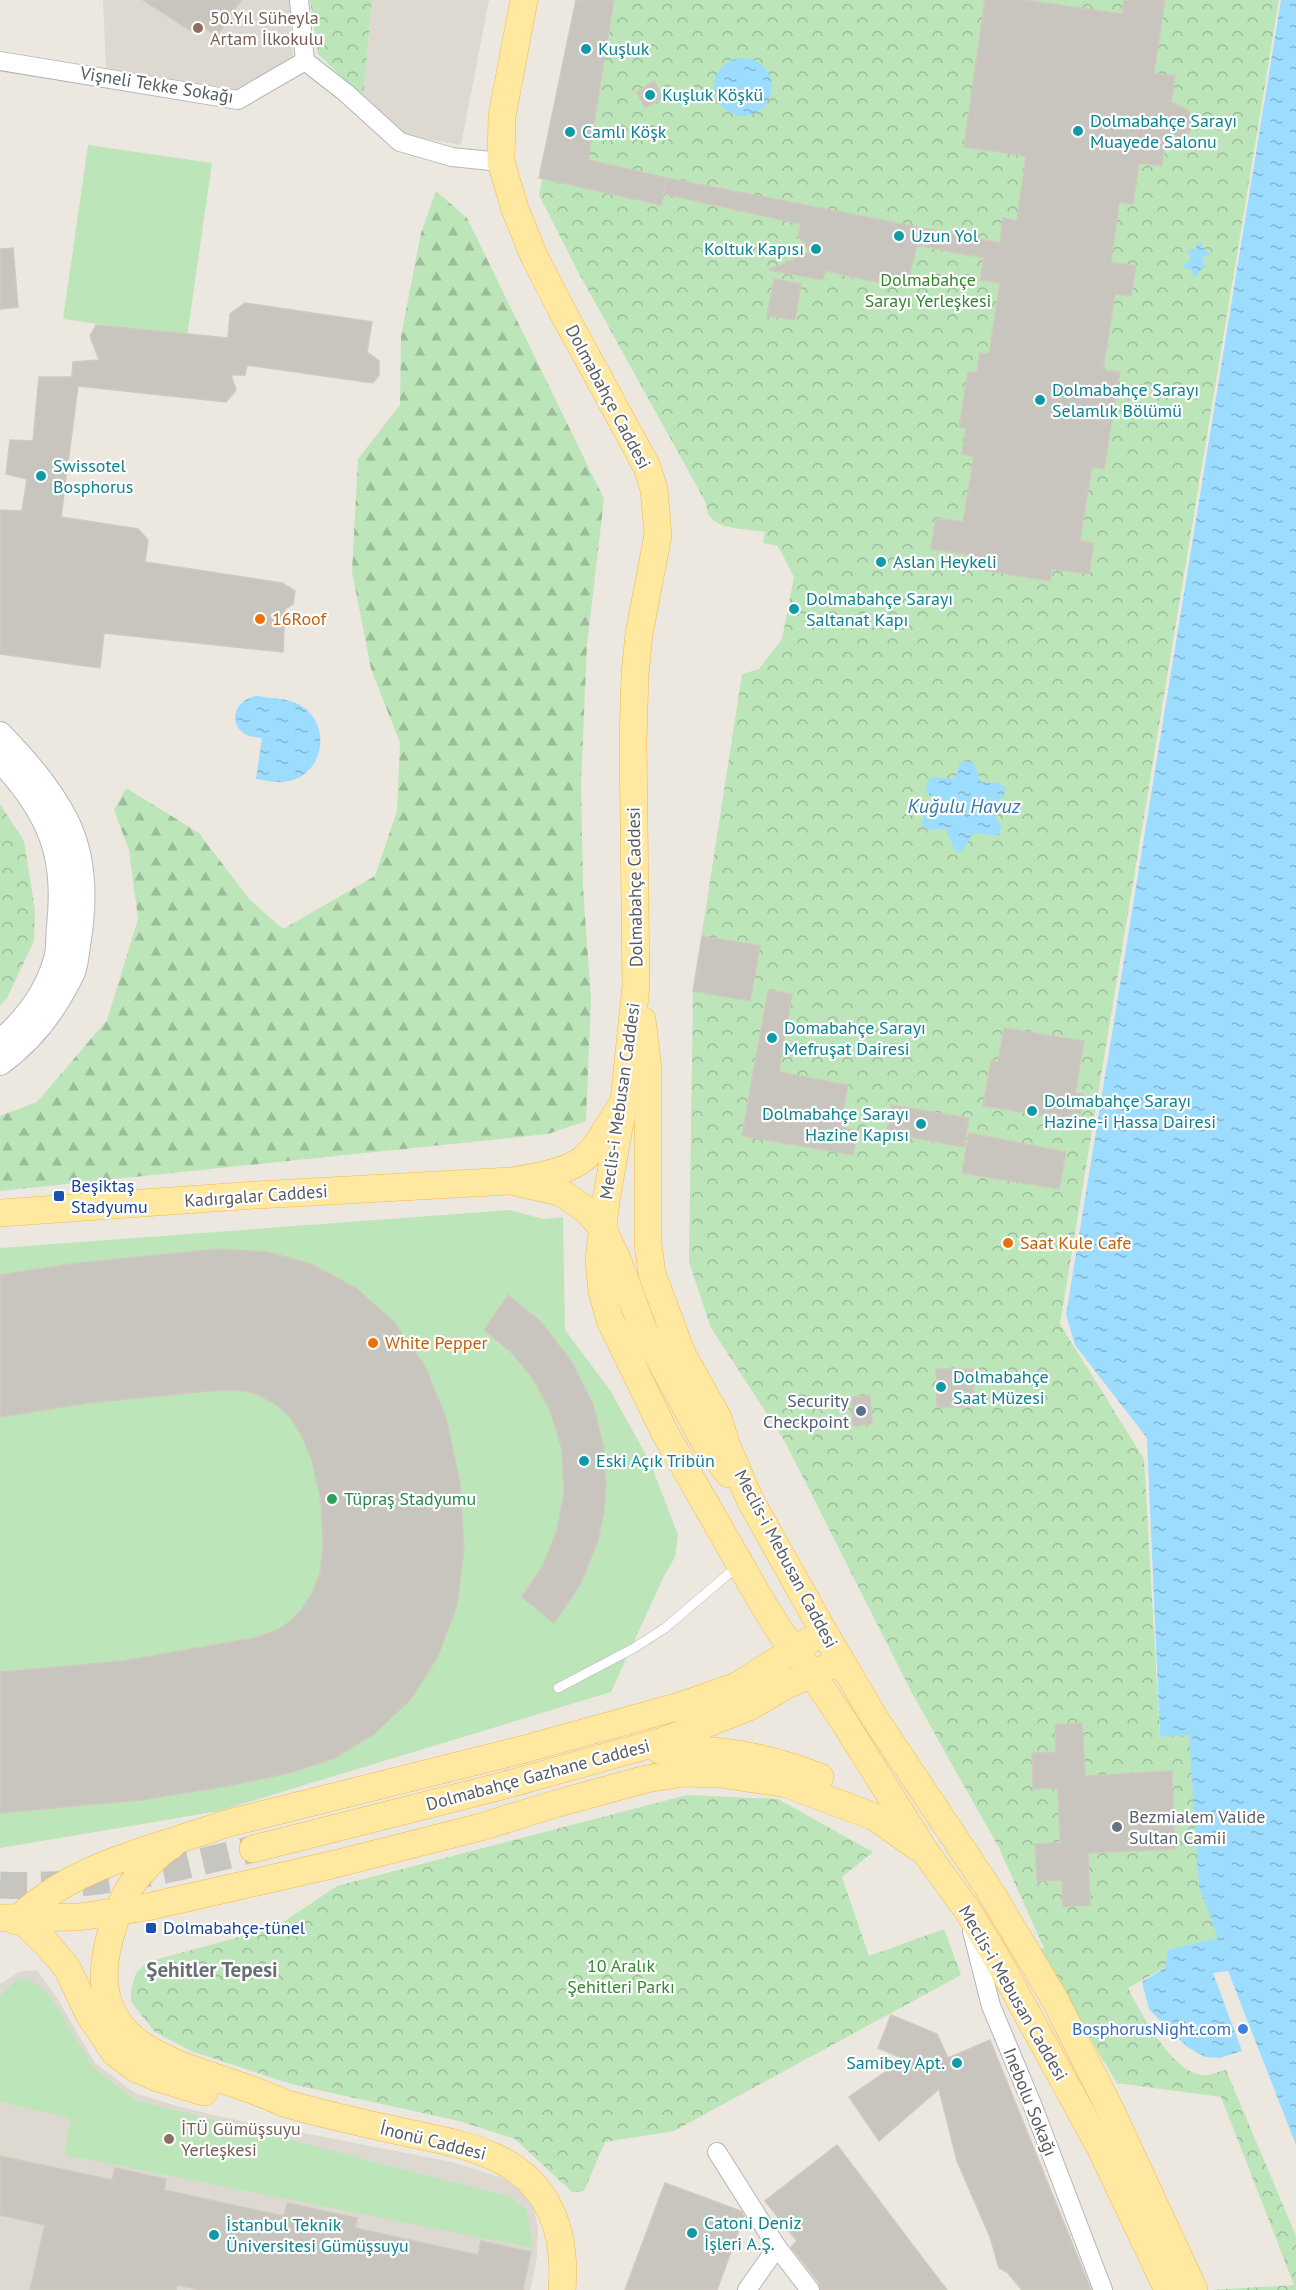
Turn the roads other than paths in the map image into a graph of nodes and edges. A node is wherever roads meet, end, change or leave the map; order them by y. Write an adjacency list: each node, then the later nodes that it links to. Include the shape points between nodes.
1 (299, 0): 4 (street)
2 (524, 0): 5 (main road, Dolmabahçe Caddesi, via 502,116)
3 (0, 61): 4 (street, Vişneli Tekke Sokağı, via 238,100)
4 (305, 61): 5 (street, via 400,142 453,157)
5 (501, 162): 8 (main road, Dolmabahçe Caddesi, via 534,256 627,427 654,489 658,535 635,674)
6 (0, 734): 10 (main road, via 33,769 66,820 78,856 84,911 74,969 54,1006 32,1035)
7 (0, 760): 9 (main road, via 38,807 53,838 62,904 56,958 39,998)
8 (636, 986): 11 (main road, Meclis-i Mebusan Caddesi); 15 (main road, Meclis-i Mebusan Caddesi, via 648,1069 647,1214 652,1274 682,1354 718,1418)
9 (0, 1042)
10 (0, 1063)
11 (624, 1100): 12 (main road, Kadırgalar Caddesi, via 589,1154 578,1163); 14 (main road, Meclis-i Mebusan Caddesi)
12 (511, 1181): 13 (main road, Kadırgalar Caddesi); 14 (main road, Kadırgalar Caddesi, via 560,1192)
13 (0, 1213)
14 (602, 1227): 15 (main road, via 643,1329 665,1372 706,1444); 16 (main road, Meclis-i Mebusan Caddesi, via 599,1260 610,1320 665,1433)
15 (750, 1500): 17 (main road, Meclis-i Mebusan Caddesi)
16 (739, 1564): 18 (main road, Meclis-i Mebusan Caddesi, via 781,1634); 21 (lane, via 665,1628)
17 (824, 1632): 18 (main road); 19 (main road, Meclis-i Mebusan Caddesi)
18 (795, 1649): 20 (main road, Meclis-i Mebusan Caddesi); 24 (main road, via 737,1686 680,1706 225,1824)
19 (843, 1662): 20 (main road, Dolmabahçe Gazhane Caddesi); 39 (main road, Meclis-i Mebusan Caddesi, via 1054,1998)
20 (812, 1673): 22 (main road, Dolmabahçe Gazhane Caddesi, via 740,1710); 26 (main road, Meclis-i Mebusan Caddesi)
21 (558, 1688)
22 (628, 1751): 23 (main road, via 700,1749 761,1757 826,1779); 25 (main road, Dolmabahçe Gazhane Caddesi)
23 (874, 1817): 26 (main road); 28 (main road, via 787,1784 684,1773 646,1779 335,1864)
24 (188, 1837): 28 (main road, İnonü Caddesi, via 166,1849 133,1880); 29 (main road, via 111,1861)
25 (254, 1849)
26 (926, 1853): 27 (main road, Meclis-i Mebusan Caddesi)
27 (968, 1911): 37 (street, Inebolu Sokağı, via 990,2006); 38 (main road, Meclis-i Mebusan Caddesi, via 1100,2147)
28 (117, 1913): 29 (main road); 31 (main road, İnonü Caddesi, via 106,1949 104,1980 108,2003 127,2032 155,2054)
29 (10, 1918): 30 (main road); 31 (main road, İnonü Caddesi, via 60,1959 100,2031 116,2053 135,2068 234,2101)
30 (0, 1937)
31 (284, 2103): 34 (main road, İnonü Caddesi, via 467,2147 506,2162 526,2176 556,2219 564,2267)
32 (717, 2152): 33 (street)
33 (777, 2247): 35 (street); 36 (street)
34 (562, 2290)
35 (747, 2290)
36 (810, 2290)
37 (1103, 2290)
38 (1168, 2290)
39 (1194, 2290)

